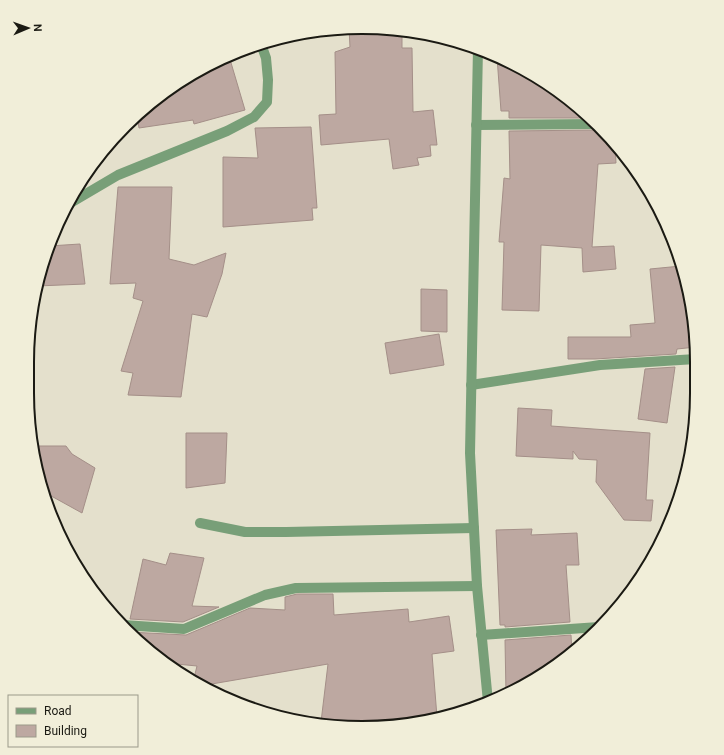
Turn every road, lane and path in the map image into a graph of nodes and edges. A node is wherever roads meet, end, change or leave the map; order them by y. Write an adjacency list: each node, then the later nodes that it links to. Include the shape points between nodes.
1 (263, 49): 5 (street, via 268,80 267,102 254,117 227,131 118,175)
2 (478, 55): 4 (street)
3 (588, 124): 4 (street)
4 (476, 125): 7 (street)
5 (78, 199)
6 (690, 359): 7 (street, via 600,365)
7 (471, 385): 9 (street, via 470,453)
8 (200, 523): 9 (street, via 245,532)
9 (474, 528): 10 (street)
10 (478, 586): 11 (street, via 296,588 265,595 184,629); 13 (street)
11 (131, 625)
12 (591, 628): 13 (street)
13 (481, 635): 14 (street)
14 (487, 696)

